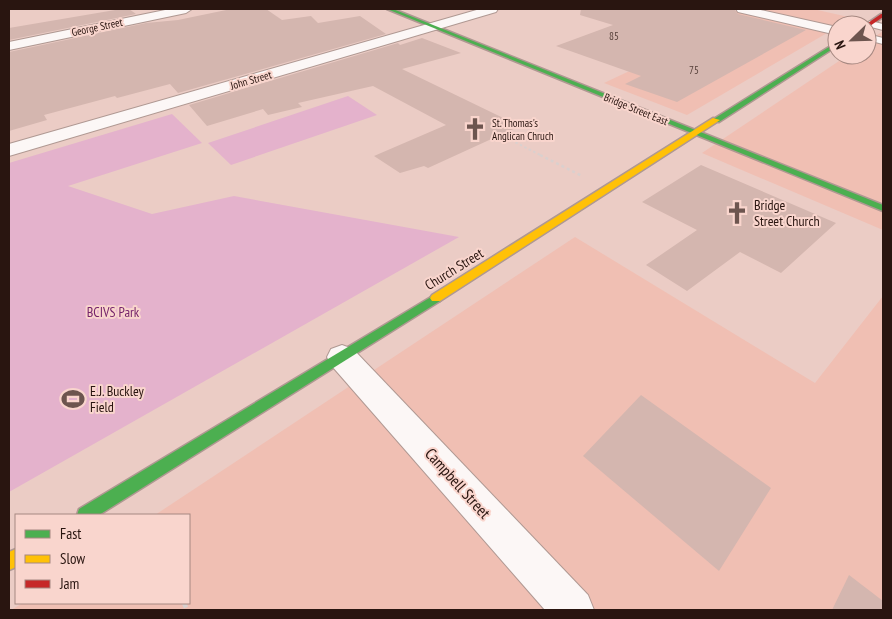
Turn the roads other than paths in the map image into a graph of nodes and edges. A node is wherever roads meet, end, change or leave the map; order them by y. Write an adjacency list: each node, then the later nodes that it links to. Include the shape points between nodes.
1 (186, 9): 7 (street, George Street)
2 (390, 9): 5 (street, Bridge Street East)
3 (492, 9): 5 (street, John Street)
4 (742, 9): 6 (street)
5 (433, 26): 9 (street, Bridge Street East); 10 (street, John Street)
6 (827, 29)
7 (9, 46)
8 (827, 50): 9 (street, Church Street)
9 (696, 133): 11 (street, Bridge Street East); 12 (street, Church Street)
10 (9, 150)
11 (883, 208)
12 (342, 356): 13 (street, Church Street); 14 (street, Campbell Street)
13 (87, 514)
14 (574, 610)

